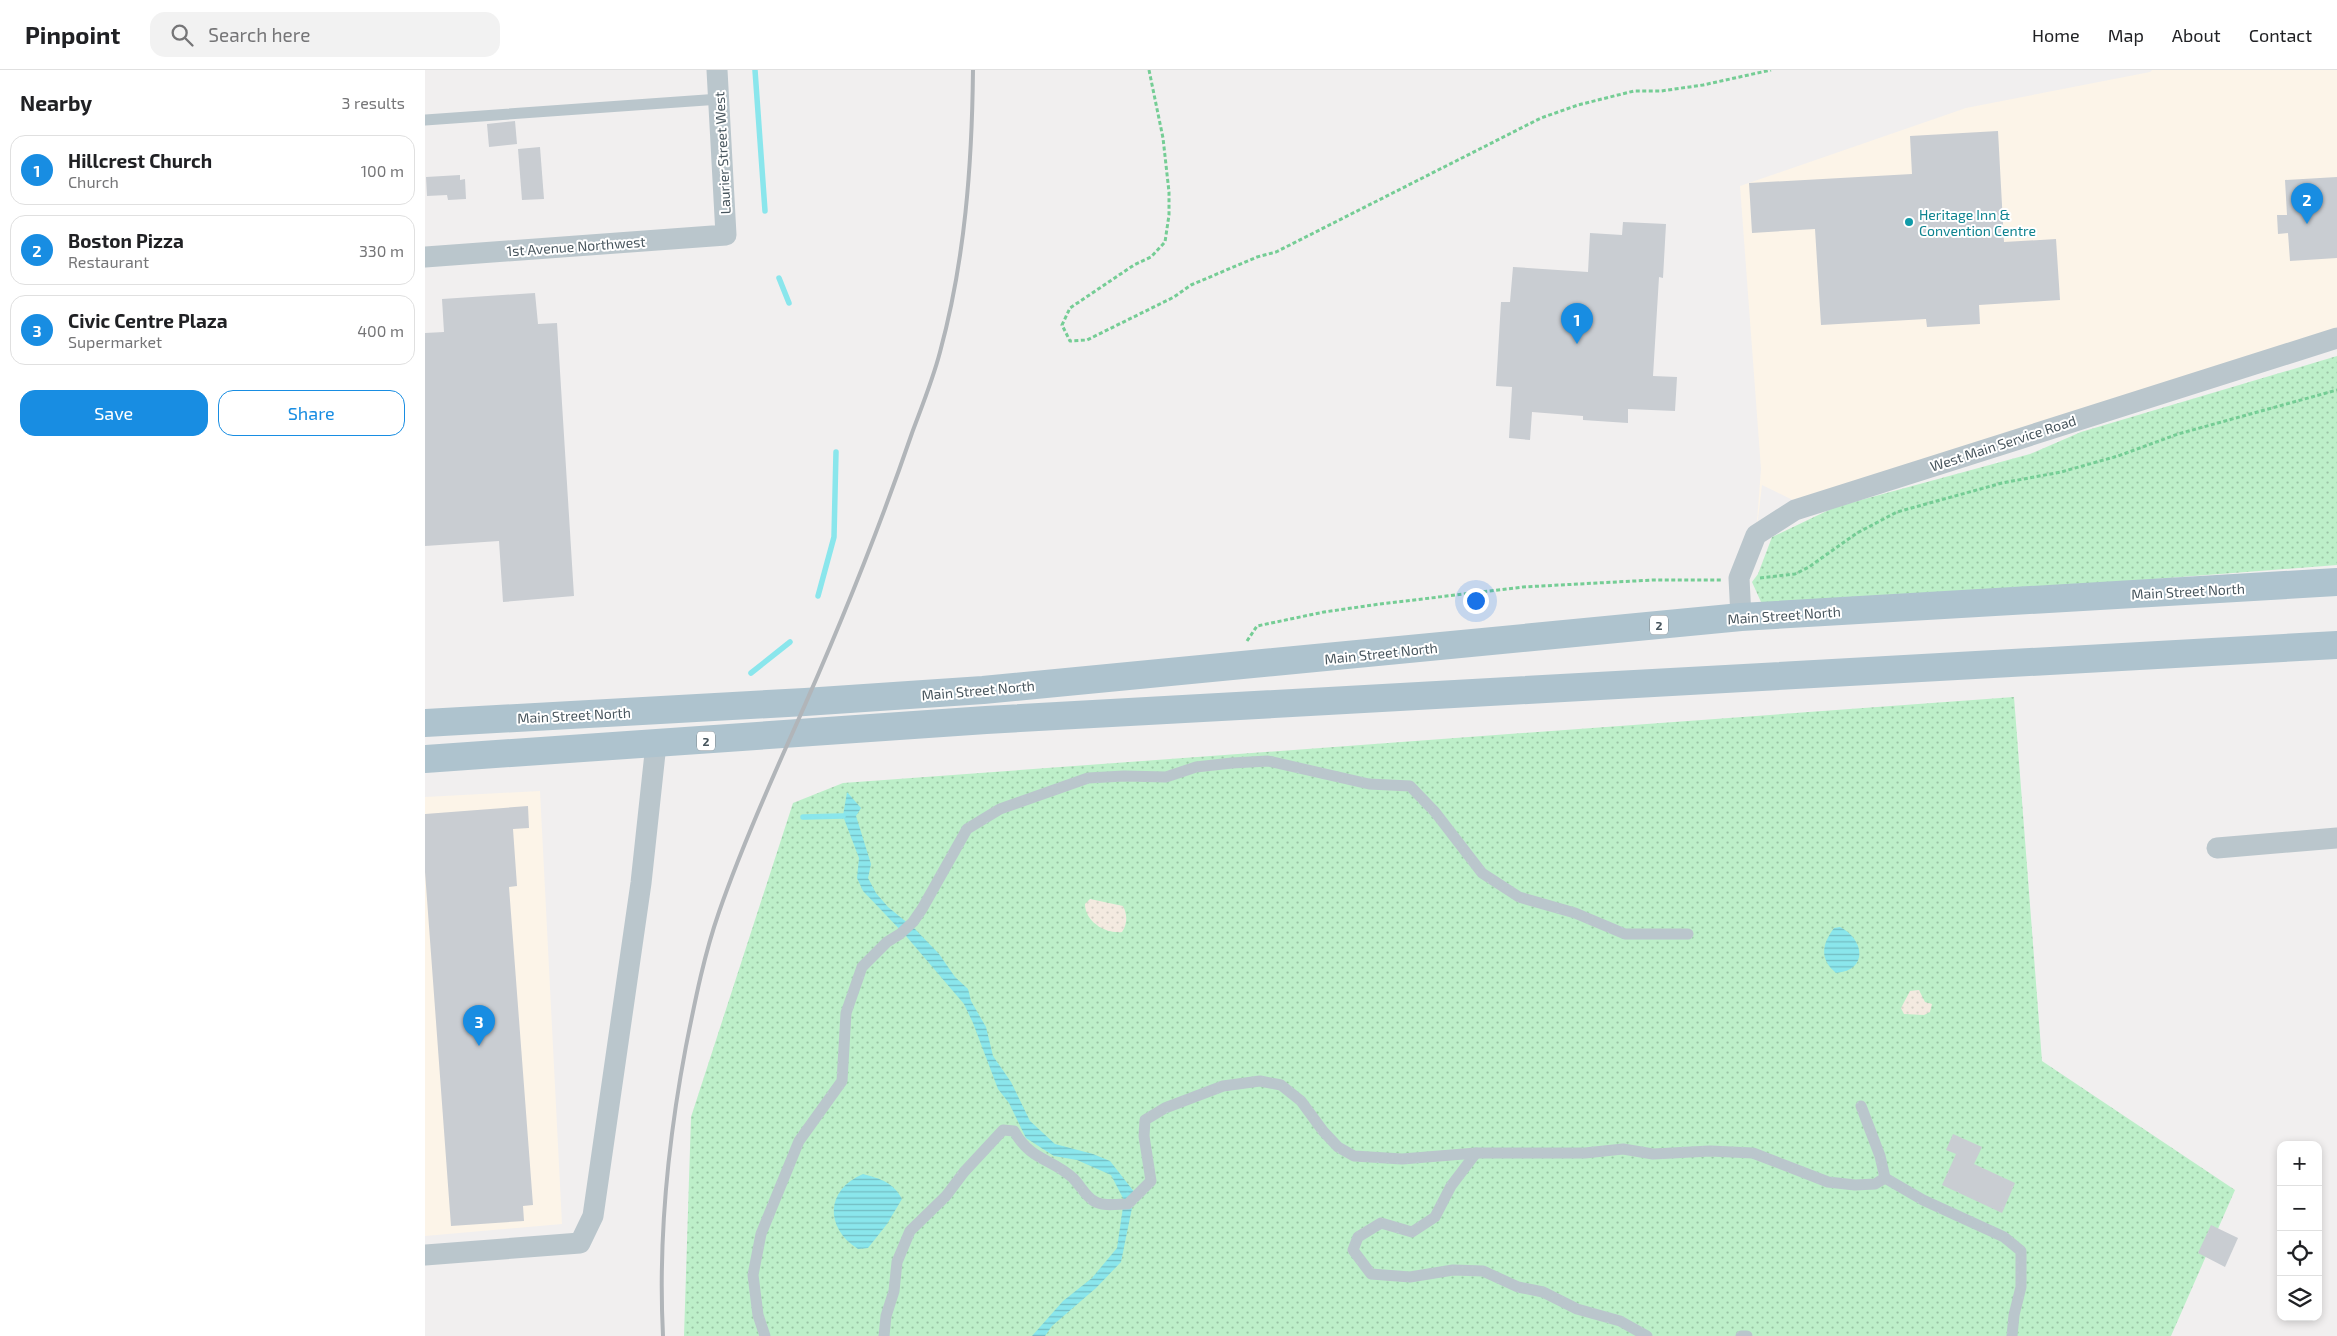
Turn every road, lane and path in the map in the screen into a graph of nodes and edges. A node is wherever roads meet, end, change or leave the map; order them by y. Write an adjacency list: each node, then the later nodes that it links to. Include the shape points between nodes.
1 (717, 70): 4 (street, Laurier Street West)
2 (1149, 70): 3 (path, via 1163,138 1169,192 1165,242 1151,257 1070,308 1062,325 1070,341 1087,340 1174,297 1191,285 1276,252 1541,118 1578,104 1634,91 1703,85)
3 (1771, 70)
4 (719, 99): 5 (lane); 6 (street, Laurier Street West)
5 (425, 120)
6 (726, 235): 7 (street, 1st Avenue Northwest)
7 (425, 257)
8 (2337, 338): 10 (street, West Main Service Road, via 1795,510 1756,535 1739,578)
9 (2337, 582): 10 (main road, Main Street North / 2)
10 (1741, 617): 12 (main road, Main Street North / 2, via 983,690)
11 (2337, 645): 13 (main road, 2, via 986,720)
12 (425, 723)
13 (656, 744): 14 (main road, 2); 21 (street, via 641,882 593,1216 580,1243)
14 (425, 759)
15 (2337, 838): 16 (street)
16 (2217, 848)
17 (1688, 934): 22 (lane, via 1625,934 1575,913 1519,897 1482,873 1435,812 1410,786 1369,784 1268,760 1196,767 1166,778 1088,778 1000,809 967,829 913,922 862,967 847,1013 842,1081 799,1141 761,1234 753,1275 758,1315)
18 (1861, 1106): 20 (lane)
19 (1476, 1153): 20 (lane, via 1585,1153 1623,1149 1653,1154 1753,1153 1828,1182 1875,1184); 23 (lane, via 1402,1160 1354,1156 1338,1147 1301,1101 1281,1085 1260,1081 1223,1086 1165,1108 1145,1120 1144,1136 1151,1181 1128,1204 1103,1204 1093,1201 1073,1178 1028,1150 1014,1131 1003,1130 946,1196 910,1231 897,1262); 24 (lane, via 1451,1186 1435,1217 1413,1232 1381,1223 1359,1237 1353,1250 1371,1274 1410,1277 1453,1270 1483,1271 1518,1287 1543,1292 1577,1308 1620,1321)
20 (1885, 1178): 27 (lane, via 1923,1200 2004,1237 2021,1251 2021,1287)
21 (425, 1254)
22 (765, 1336)
23 (884, 1336)
24 (1647, 1336)
25 (1741, 1336): 26 (lane)
26 (1747, 1336)
27 (2012, 1336)

